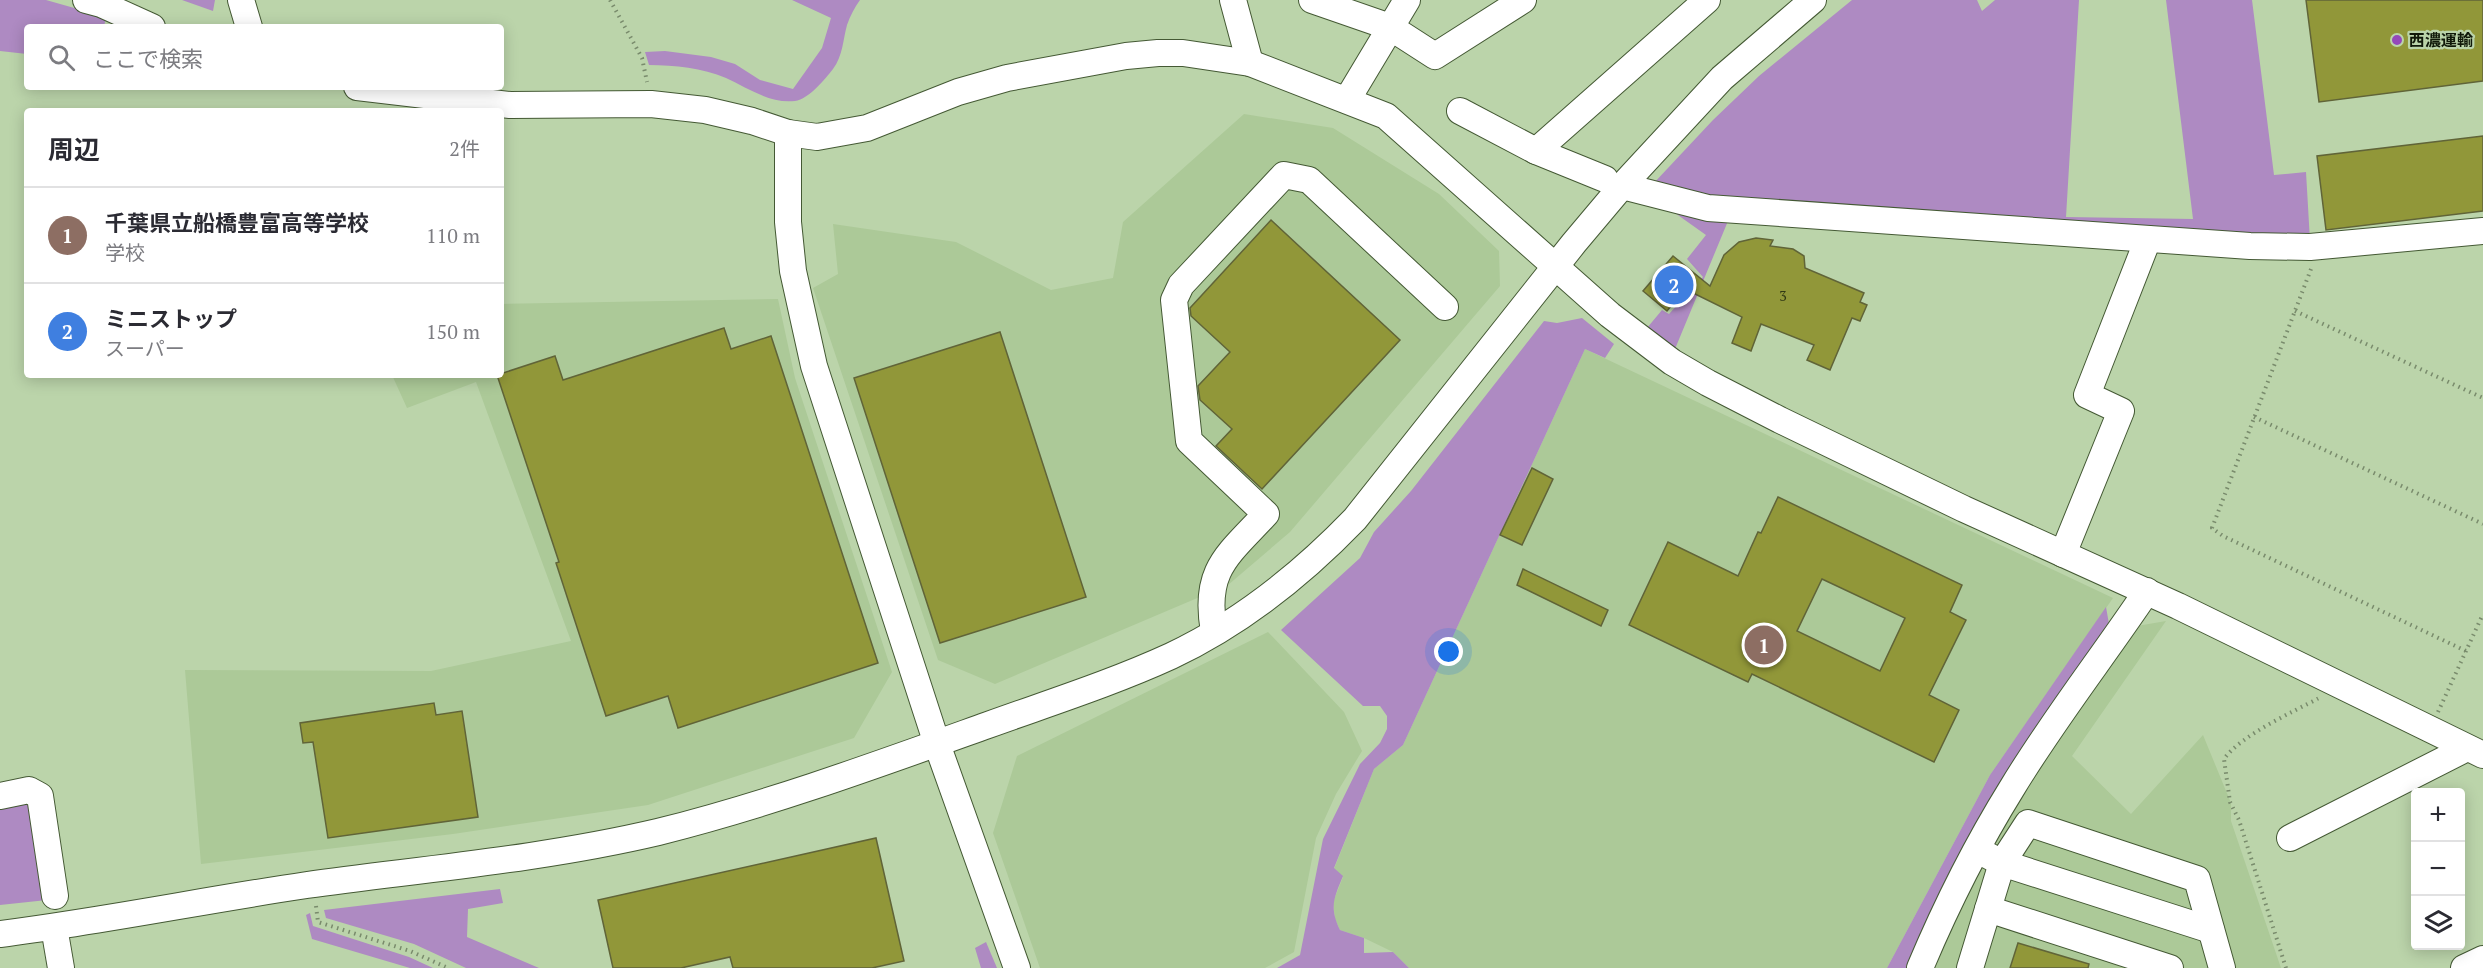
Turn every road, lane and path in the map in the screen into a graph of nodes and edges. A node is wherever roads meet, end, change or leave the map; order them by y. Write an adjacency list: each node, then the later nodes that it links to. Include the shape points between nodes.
1 (86, 0): 10 (street)
2 (242, 0): 11 (street)
3 (610, 0): 16 (path, via 642,58)
4 (1233, 0): 13 (street)
5 (1312, 0): 12 (street)
6 (1407, 0): 12 (street)
7 (1707, 0): 19 (street)
8 (1813, 0): 20 (street, via 1722,78)
9 (1508, 3): 12 (street, via 1435,56)
10 (145, 24)
11 (248, 24)
12 (1390, 27): 15 (street)
13 (1250, 63): 15 (street); 18 (street, via 1183,53 1126,56 997,81 838,135)
14 (382, 90): 16 (street, via 510,105)
15 (1347, 100): 24 (street, via 1386,116)
16 (651, 104): 18 (street, via 705,110)
17 (1460, 111): 19 (street)
18 (788, 133): 37 (street, via 788,222 802,317 814,366)
19 (1536, 151): 20 (street)
20 (1614, 183): 22 (street, via 1708,208); 24 (street)
21 (2483, 231): 23 (street)
22 (2148, 240): 23 (street); 30 (street, via 2087,395 2121,411)
23 (2320, 246): 26 (path)
24 (1555, 267): 30 (street, via 1642,341 1708,383); 33 (street, via 1328,548 1248,612)
25 (1445, 307): 33 (street, via 1309,180 1284,175 1181,285 1174,300 1189,441 1266,514 1224,560 1212,585 1210,614)
26 (2295, 311): 27 (path); 28 (path)
27 (2483, 398)
28 (2254, 417): 29 (path); 34 (path, via 2213,523 2214,532)
29 (2483, 524)
30 (2063, 554): 31 (street)
31 (2146, 591): 35 (street); 41 (street, via 2012,788)
32 (2483, 614): 34 (path)
33 (1214, 632): 37 (street, via 1139,670)
34 (2466, 651): 36 (path)
35 (2344, 686): 36 (street); 57 (path, via 2281,718 2233,748 2224,759 2230,802)
36 (2430, 729): 38 (street)
37 (937, 744): 46 (street, via 729,814 585,847 292,888); 52 (street)
38 (2475, 752): 40 (street)
39 (0, 796): 43 (street, via 29,790 40,796)
40 (2290, 838)
41 (1977, 850): 42 (street); 53 (street, via 1945,909)
42 (2002, 863): 45 (street); 47 (street); 47 (street, via 2028,824 2197,879)
43 (56, 896)
44 (315, 905): 51 (path, via 318,922 410,951)
45 (1988, 909): 54 (street); 55 (street)
46 (54, 927): 48 (street); 50 (street)
47 (2211, 930): 56 (street)
48 (0, 934)
49 (2483, 959): 58 (street)
50 (61, 968)
51 (448, 968)
52 (1017, 968)
53 (1920, 968)
54 (1970, 968)
55 (2170, 968)
56 (2222, 968)
57 (2286, 968)
58 (2464, 968)

